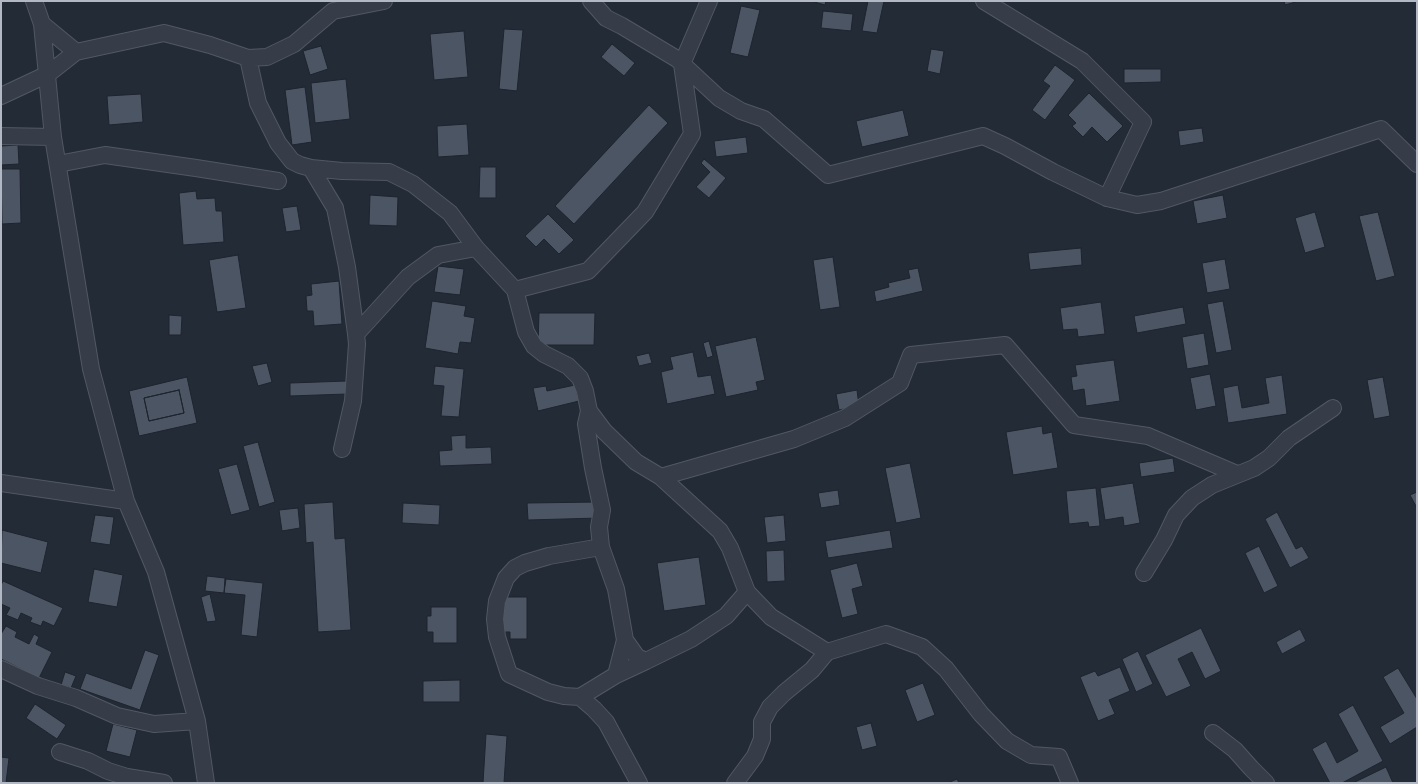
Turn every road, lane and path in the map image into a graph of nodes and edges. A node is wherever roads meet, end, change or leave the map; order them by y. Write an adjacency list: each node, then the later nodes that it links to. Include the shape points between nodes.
1 (34, 1): 6 (street)
2 (384, 1): 8 (street, via 333,11 294,44 267,58)
3 (591, 1): 9 (street, via 606,18)
4 (709, 1): 9 (street)
5 (984, 1): 18 (street, via 1082,61 1144,122)
6 (42, 24): 7 (street); 10 (street)
7 (76, 52): 8 (street, via 164,33); 10 (street)
8 (248, 58): 16 (street, via 258,103 278,143 292,161)
9 (682, 64): 18 (street, via 719,98 764,120 828,175 983,136); 20 (street, via 692,134 646,212 588,271)
10 (48, 74): 11 (street); 13 (street)
11 (1, 96)
12 (1, 136): 13 (street)
13 (53, 137): 14 (street)
14 (58, 164): 17 (street, via 104,155); 28 (street, via 91,369)
15 (1417, 164): 18 (street, via 1381,129 1161,201 1137,205)
16 (311, 168): 19 (street, via 389,172 399,176 450,213); 21 (street, via 335,208 347,267)
17 (278, 181)
18 (1107, 198)
19 (476, 248): 20 (street); 21 (street, via 438,255 408,277)
20 (514, 290): 23 (street, via 526,332 534,346 568,366 580,378)
21 (356, 334): 24 (street, via 353,401)
22 (1334, 408): 25 (street, via 1289,438 1269,458 1254,468)
23 (589, 411): 26 (street, via 604,431 636,462); 29 (street, via 586,424 602,510 599,527)
24 (342, 449)
25 (1238, 474): 26 (street, via 1148,436 1074,425 1005,345 911,355 900,383 845,418 794,439); 30 (street, via 1212,485 1192,498 1176,515)
26 (661, 477): 31 (street, via 720,531 730,548)
27 (1, 483): 28 (street)
28 (126, 501): 38 (street, via 156,572)
29 (601, 547): 32 (street, via 616,589); 37 (street, via 549,556 515,568 506,578 495,619 497,637 509,674 548,692)
30 (1144, 573)
31 (747, 592): 33 (street, via 771,617); 34 (street, via 726,616 691,639)
32 (625, 640): 34 (street, via 637,657); 36 (street)
33 (827, 652): 44 (street, via 812,670 784,692 770,708 762,722 762,739 755,756); 45 (street, via 886,634 922,647 946,669 981,714 1008,741 1031,755 1059,757)
34 (646, 661): 36 (street)
35 (1, 669): 38 (street, via 118,716 154,724)
36 (616, 675): 37 (street)
37 (580, 697): 43 (street, via 606,722)
38 (197, 721): 42 (street)
39 (1213, 733): 46 (street, via 1235,750)
40 (60, 752): 41 (street, via 127,777)
41 (164, 783)
42 (206, 783)
43 (639, 783)
44 (735, 783)
45 (1070, 783)
46 (1266, 783)

